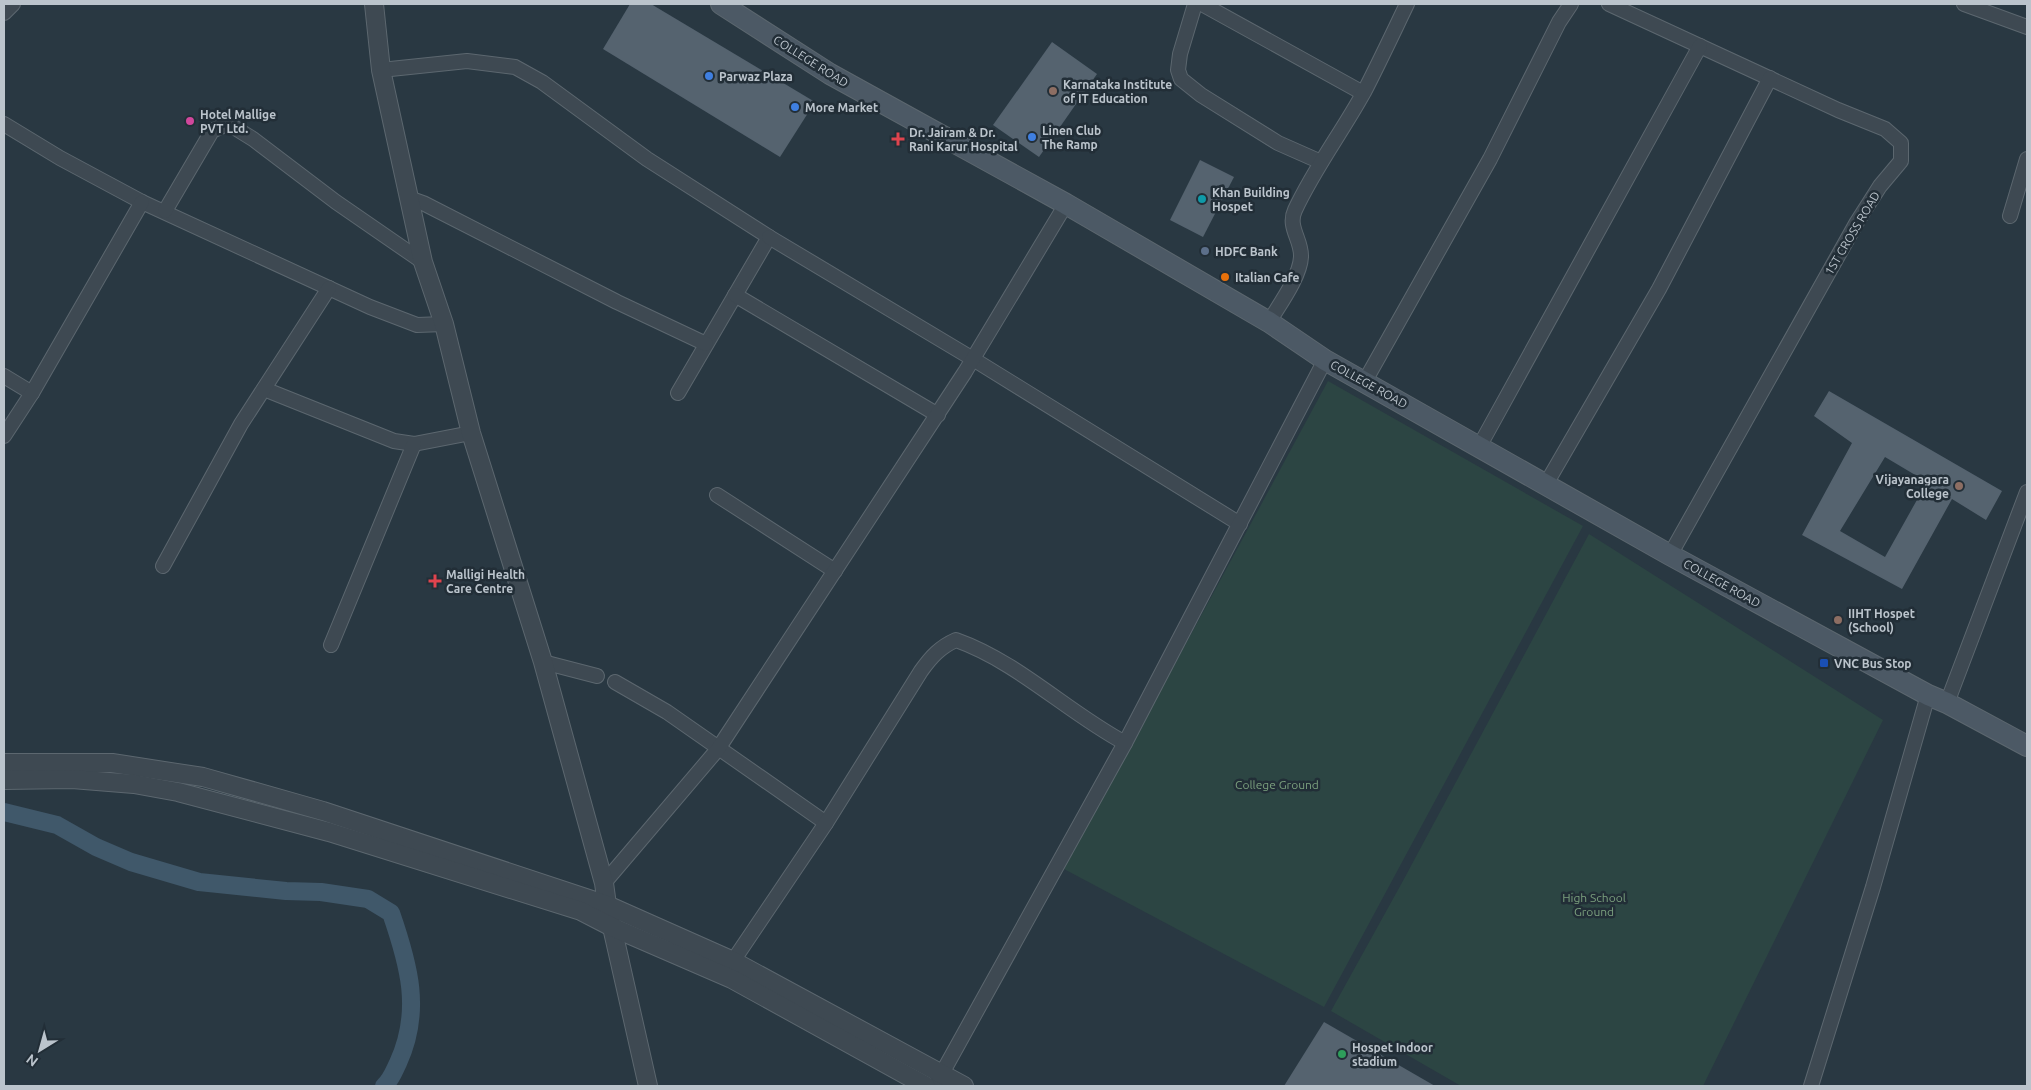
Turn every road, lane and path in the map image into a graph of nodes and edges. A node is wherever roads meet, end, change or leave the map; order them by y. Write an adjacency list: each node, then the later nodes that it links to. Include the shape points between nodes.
1 (13, 4): 10 (street)
2 (374, 4): 13 (street)
3 (721, 4): 21 (main road, COLLEGE ROAD, via 830,74)
4 (1195, 4): 18 (street, via 1180,54 1178,70 1181,79 1278,143)
5 (1202, 4): 15 (street)
6 (1407, 4): 15 (street)
7 (1571, 4): 34 (street, via 1490,159)
8 (1609, 4): 12 (street, 1ST CROSS ROAD)
9 (1964, 4): 11 (street)
10 (4, 13)
11 (2027, 27)
12 (1700, 46): 14 (street, 1ST CROSS ROAD); 42 (street)
13 (381, 70): 19 (street); 24 (street, via 467,61 515,67 542,82 646,159)
14 (1770, 78): 43 (street, via 1659,289); 48 (street, 1ST CROSS ROAD, via 1885,129 1901,144 1901,161 1857,222)
15 (1363, 93): 18 (street)
16 (4, 124): 20 (street)
17 (2027, 159): 23 (street)
18 (1321, 162): 28 (street, via 1294,212 1293,230 1301,248 1301,259)
19 (409, 198): 25 (street); 30 (street)
20 (142, 202): 22 (street); 37 (street)
21 (1066, 204): 28 (main road, COLLEGE ROAD); 31 (street)
22 (165, 211): 25 (street, via 212,131 226,124 253,139); 26 (street)
23 (2010, 216)
24 (769, 236): 27 (street); 31 (street)
25 (422, 262): 29 (street)
26 (329, 288): 29 (street, via 370,308 417,325); 35 (street)
27 (735, 295): 30 (street); 38 (street)
28 (1269, 322): 32 (main road, COLLEGE ROAD)
29 (444, 324): 39 (street)
30 (706, 344): 36 (street)
31 (973, 359): 38 (street); 47 (street)
32 (1325, 360): 34 (main road, COLLEGE ROAD); 47 (street)
33 (4, 376): 37 (street)
34 (1365, 381): 42 (main road, COLLEGE ROAD)
35 (264, 388): 41 (street, via 383,438); 49 (street)
36 (678, 392)
37 (32, 393): 40 (street)
38 (938, 414): 50 (street)
39 (471, 433): 41 (street); 52 (street)
40 (4, 436)
41 (414, 444): 51 (street)
42 (1480, 447): 43 (main road, COLLEGE ROAD)
43 (1546, 484): 48 (main road, COLLEGE ROAD)
44 (2027, 492): 46 (street)
45 (716, 495): 50 (street)
46 (2025, 509): 56 (street)
47 (1240, 524): 57 (street)
48 (1670, 555): 55 (main road, COLLEGE ROAD)
49 (163, 566)
50 (835, 571): 59 (street)
51 (331, 645)
52 (543, 662): 53 (street); 63 (street)
53 (596, 676)
54 (615, 682): 59 (street, via 668,712)
55 (1928, 694): 56 (main road, COLLEGE ROAD); 71 (street)
56 (1947, 702): 58 (main road, COLLEGE ROAD)
57 (1125, 744): 62 (street, via 987,654 956,640 945,644 921,671); 67 (street)
58 (2027, 746)
59 (718, 748): 62 (street); 63 (street)
60 (4, 763): 64 (street, via 112,763 203,777 323,811)
61 (4, 780): 65 (street, via 134,784 186,794 329,832 516,889 581,911)
62 (826, 823): 66 (street)
63 (604, 882): 64 (street)
64 (607, 905): 65 (street); 66 (street)
65 (612, 927): 68 (street); 69 (street, via 732,980)
66 (734, 961): 67 (street)
67 (938, 1080): 70 (street)
68 (648, 1086)
69 (926, 1086)
70 (964, 1086)
71 (1811, 1086)

